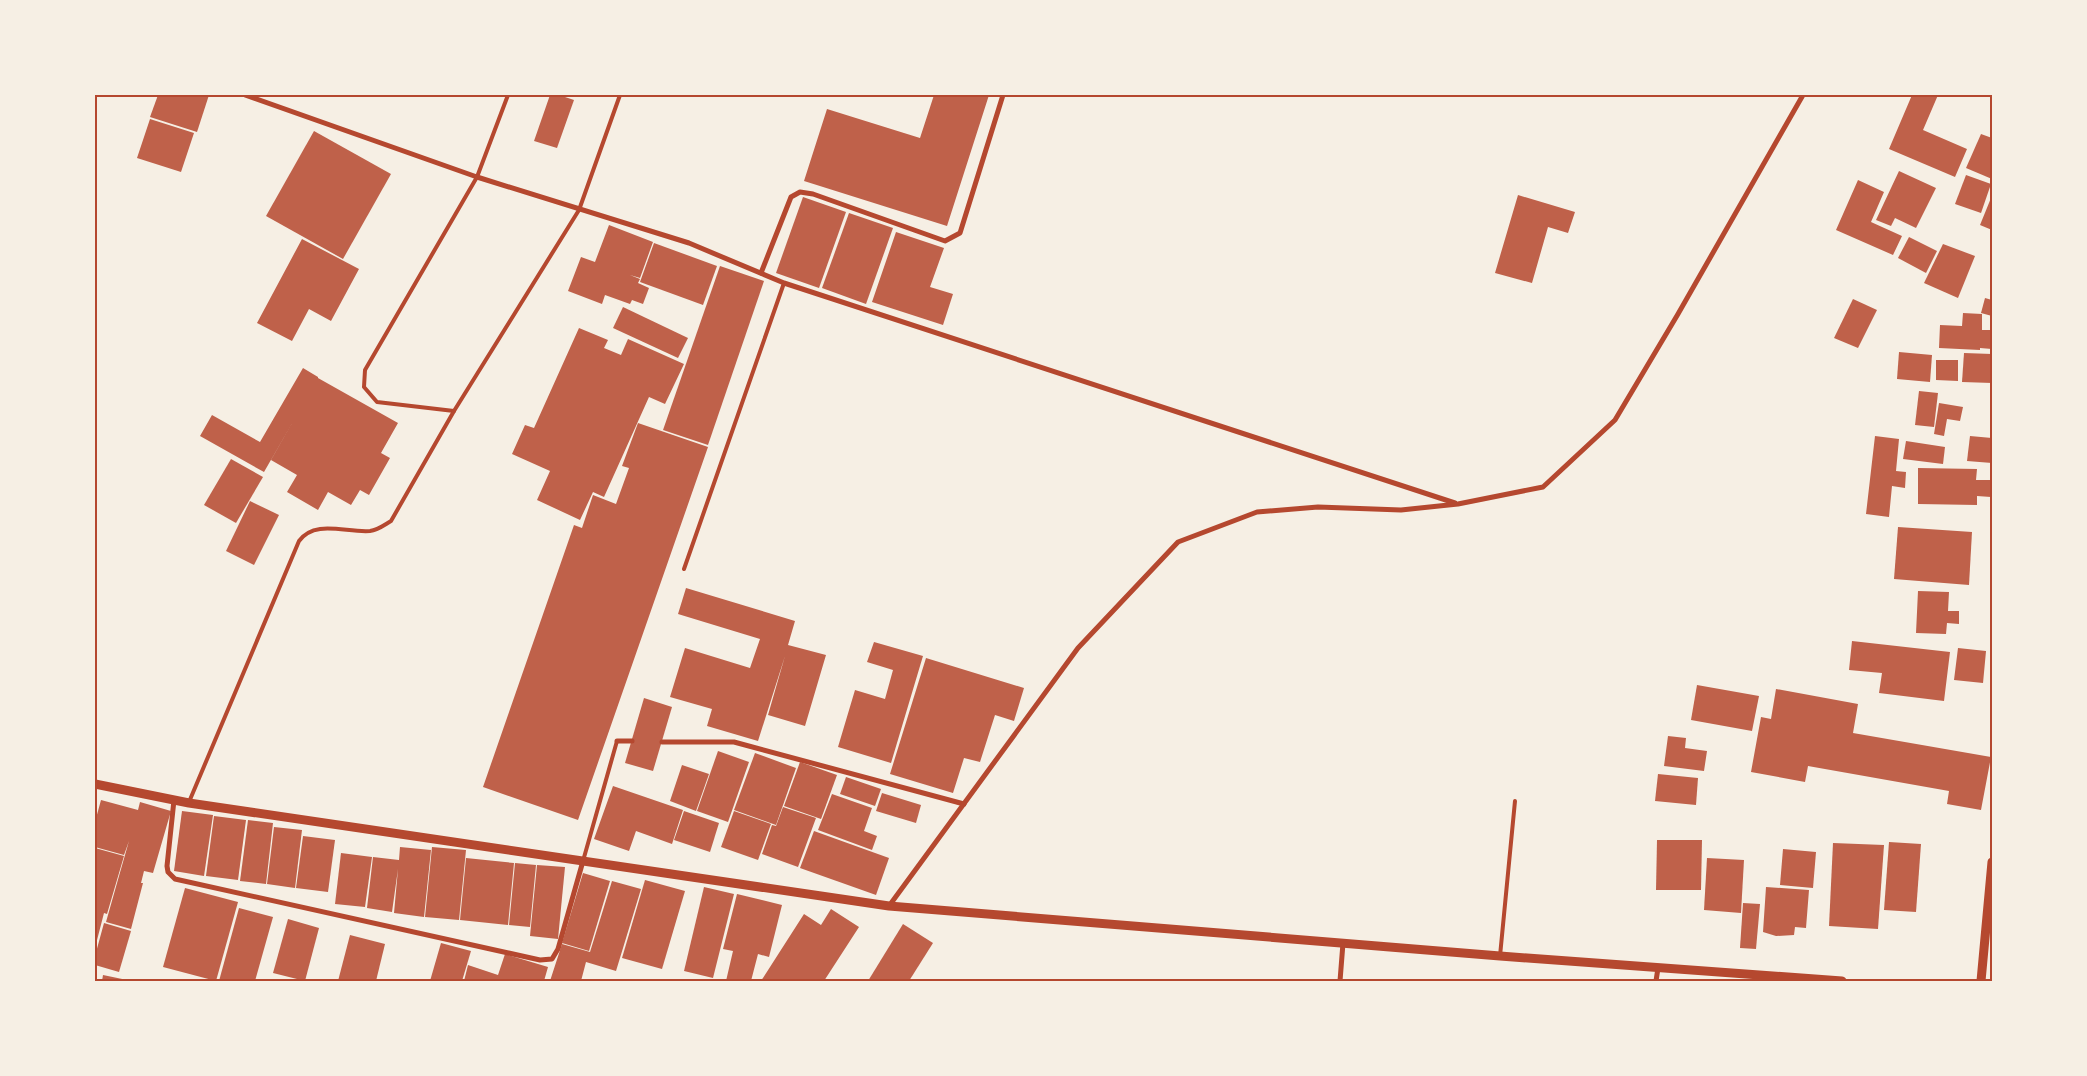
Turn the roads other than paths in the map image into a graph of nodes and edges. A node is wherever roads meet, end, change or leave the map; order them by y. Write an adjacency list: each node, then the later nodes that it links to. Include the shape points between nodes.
1 (245, 95): 6 (street)
2 (508, 95): 6 (lane)
3 (620, 95): 7 (lane)
4 (1003, 95): 8 (street, via 960,233 944,241 800,192 790,197)
5 (1803, 95): 11 (street, via 1615,420 1542,487)
6 (477, 177): 7 (street); 10 (lane, via 365,370 364,387 377,402)
7 (579, 210): 8 (street, via 689,243); 10 (lane)
8 (761, 273): 9 (street)
9 (784, 282): 11 (street); 12 (lane)
10 (454, 410): 19 (lane, via 391,521 370,531 316,529 305,533 299,541)
11 (1458, 504): 20 (street, via 1401,510 1318,507 1257,512 1178,542 1078,648)
12 (684, 569)
13 (617, 741): 14 (street); 21 (lane)
14 (632, 741)
15 (662, 742): 20 (street, via 734,742)
16 (95, 784): 17 (street)
17 (174, 800): 19 (street); 21 (street, via 167,866 175,879 540,960 552,959 558,949)
18 (1515, 801): 25 (lane)
19 (189, 804): 21 (street)
20 (964, 804): 23 (street)
21 (583, 862): 23 (street)
22 (1992, 862): 31 (street)
23 (889, 906): 24 (street)
24 (1344, 943): 25 (street); 27 (street)
25 (1500, 956): 26 (street)
26 (1658, 968): 28 (street); 29 (street)
27 (1340, 981)
28 (1656, 981)
29 (1829, 981): 30 (street)
30 (1842, 981)
31 (1981, 981)

